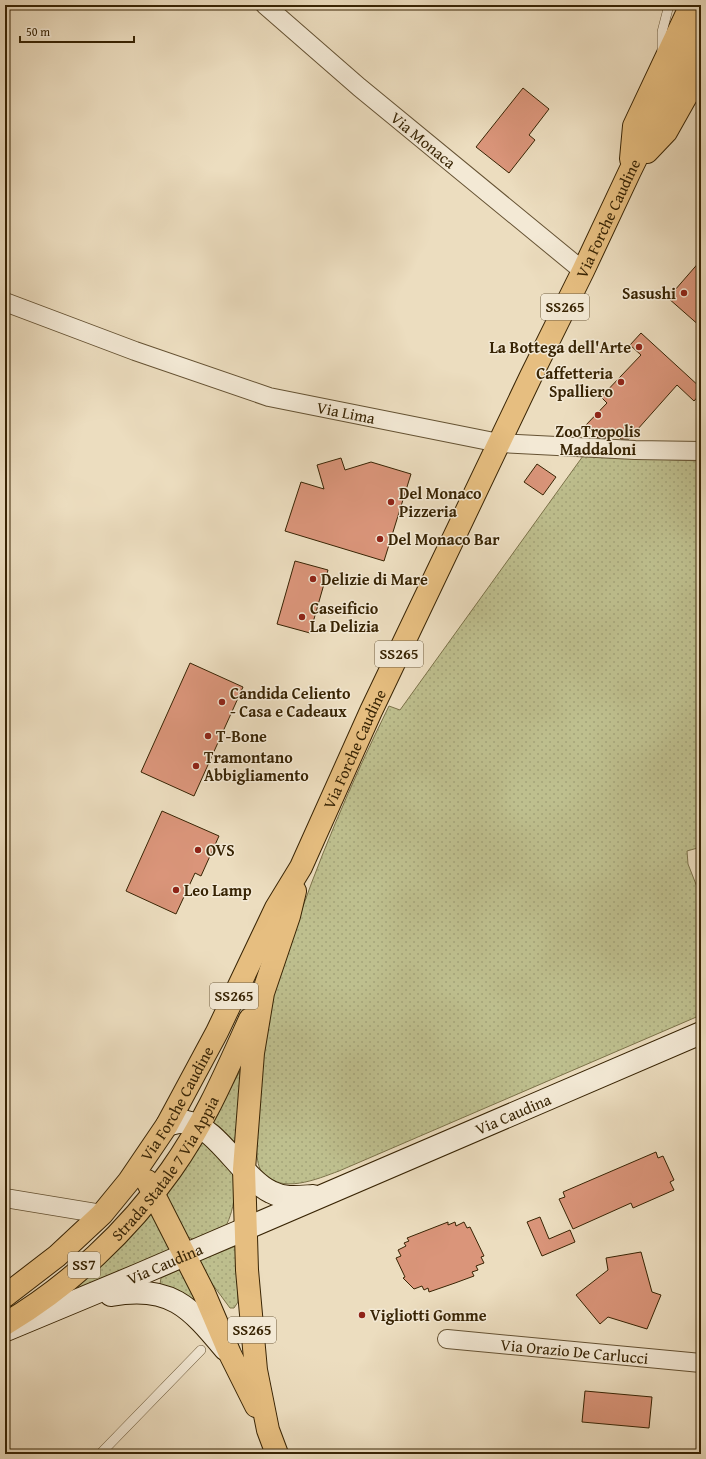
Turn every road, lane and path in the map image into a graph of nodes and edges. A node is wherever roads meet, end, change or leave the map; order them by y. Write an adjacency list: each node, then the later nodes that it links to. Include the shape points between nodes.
1 (265, 5): 9 (street, Via Monaca, via 359,87)
2 (669, 5): 5 (lane, via 662,32)
3 (691, 5): 5 (main road)
4 (701, 26): 8 (main road, Via Forche Caudine / SS265)
5 (661, 66): 8 (main road, via 634,126)
6 (701, 70): 7 (main road)
7 (695, 87): 8 (main road, via 666,132)
8 (630, 170): 9 (main road, Via Forche Caudine / SS265)
9 (583, 271): 11 (main road, Via Forche Caudine / SS265)
10 (5, 302): 11 (street, Via Lima, via 135,351 269,397)
11 (500, 443): 12 (street, Via Lima); 13 (main road, Via Forche Caudine / SS265, via 371,711)
12 (701, 451)
13 (301, 867): 14 (main road, Via Forche Caudine / SS265, via 289,916); 16 (main road, Via Forche Caudine / SS265, via 276,908 217,1032)
14 (263, 993): 17 (main road, Strada Statale 7 Via Appia / SS7); 19 (main road, Via Forche Caudine / SS265, via 253,1054)
15 (701, 1033): 21 (main road, Via Caudina / SS7)
16 (167, 1125): 17 (main road, Via Caudina / SS7, via 189,1122); 18 (main road, Via Forche Caudine / SS265)
17 (197, 1126): 19 (main road, Via Caudina / SS7, via 206,1131); 20 (main road, Strada Statale 7 Via Appia / SS7, via 171,1170)
18 (146, 1158): 20 (main road, Via Forche Caudine / SS265, via 145,1177); 23 (main road, Strada Statale 7 Via Appia / SS7)
19 (244, 1169): 21 (main road, Via Caudina / SS7, via 263,1188 278,1195); 24 (main road, Via Forche Caudine / SS265)
20 (152, 1194): 25 (main road, Via Forche Caudine / SS265); 28 (main road, Strada Statale 7 Via Appia / SS7, via 122,1229 73,1276)
21 (324, 1195): 24 (main road, Via Caudina / SS7)
22 (5, 1198): 23 (street)
23 (102, 1214): 26 (main road, Strada Statale 7 Via Appia / SS7, via 57,1256)
24 (246, 1228): 25 (main road, Via Caudina / SS7); 34 (main road, Via Forche Caudine / SS265, via 256,1370)
25 (184, 1254): 27 (main road, Via Caudina / SS7); 32 (main road, Via Forche Caudine / SS265)
26 (5, 1296)
27 (79, 1301): 29 (main road, Via Caudina / SS7); 32 (main road, via 142,1291 169,1297 199,1317)
28 (5, 1324)
29 (5, 1330)
30 (447, 1339): 33 (street, Via Orazio De Carlucci)
31 (201, 1350): 35 (lane)
32 (230, 1354): 34 (main road, Via Forche Caudine / SS265)
33 (701, 1363)
34 (268, 1430): 36 (main road, Via Forche Caudine / SS265)
35 (100, 1454)
36 (277, 1454)

